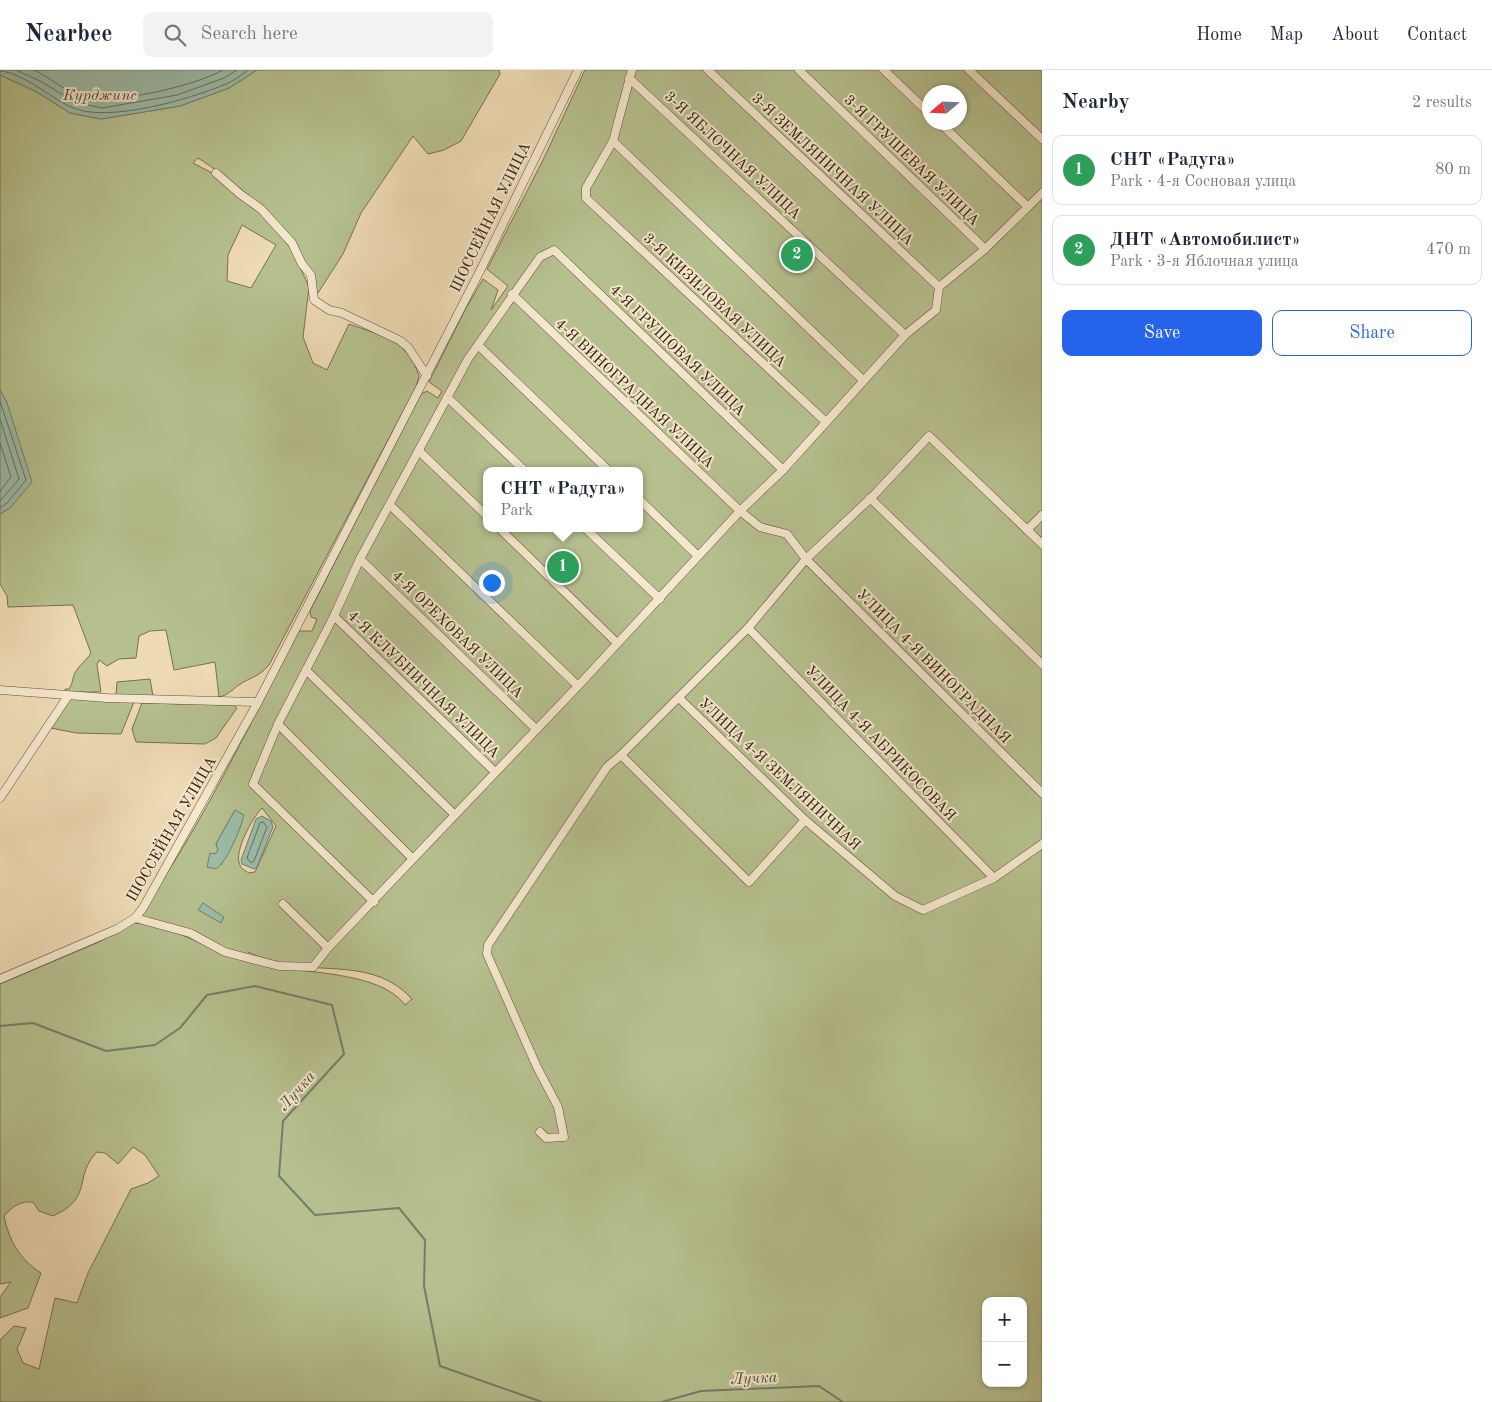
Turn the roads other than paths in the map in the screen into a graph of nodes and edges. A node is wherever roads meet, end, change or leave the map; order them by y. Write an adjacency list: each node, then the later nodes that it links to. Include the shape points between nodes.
1 (578, 70): 19 (street, ШОССЕЙНАЯ УЛИЦА)
2 (708, 70): 15 (street, 3-Я ЗЕМЛЯНИЧНАЯ УЛИЦА)
3 (799, 70): 14 (street, 3-Я ГРУШЕВАЯ УЛИЦА)
4 (884, 70): 7 (street)
5 (969, 70): 9 (street)
6 (631, 74): 10 (street); 17 (street, 3-Я ЯБЛОЧНАЯ УЛИЦА)
7 (922, 106)
8 (948, 130): 13 (street)
9 (1042, 139)
10 (612, 142): 20 (street); 22 (street, 3-Я КИЗИЛОВАЯ УЛИЦА, via 586,188 586,198)
11 (216, 173): 19 (street, via 261,209 292,243 311,275 314,300 329,310 399,340 408,347)
12 (1042, 193): 13 (street)
13 (1028, 207): 14 (street)
14 (985, 249): 15 (street)
15 (939, 287): 17 (street, via 936,310)
16 (512, 294): 18 (street); 26 (street, 4-Я ГРУШОВАЯ УЛИЦА, via 540,256 554,250); 30 (street, 4-Я ВИНОГРАДНАЯ УЛИЦА)
17 (905, 335): 20 (street)
18 (479, 346): 21 (street, via 468,359); 25 (street)
19 (427, 376): 50 (street, ШОССЕЙНАЯ УЛИЦА)
20 (863, 380): 22 (street)
21 (447, 398): 23 (street); 24 (street)
22 (826, 422): 26 (street)
23 (419, 450): 29 (street); 31 (street)
24 (520, 467)
25 (605, 467)
26 (783, 470): 30 (street)
27 (870, 498): 33 (street, via 929,436); 39 (street); 44 (street)
28 (643, 503): 37 (street)
29 (390, 505): 38 (street); 46 (street)
30 (740, 511): 37 (street); 39 (street, 4-Я ВИНОГРАДНАЯ УЛИЦА, via 760,527 787,534)
31 (483, 512)
32 (1042, 515): 33 (street)
33 (1027, 530): 36 (street)
34 (503, 532): 43 (street)
35 (589, 532): 40 (street)
36 (1042, 544)
37 (698, 556): 40 (street)
38 (360, 559): 41 (street); 52 (street, 4-Я ОРЕХОВАЯ УЛИЦА)
39 (806, 559): 42 (street); 55 (street, УЛИЦА 4-Я ВИНОГРАДНАЯ)
40 (660, 599): 43 (street)
41 (334, 616): 45 (street); 54 (street, 4-Я КЛУБНИЧНАЯ УЛИЦА)
42 (748, 628): 49 (street); 61 (street, УЛИЦА 4-Я АБРИКОСОВАЯ)
43 (617, 642): 46 (street)
44 (1042, 664)
45 (306, 670): 51 (street); 57 (street)
46 (578, 686): 52 (street)
47 (0, 690): 48 (street)
48 (68, 696): 50 (street); 56 (street)
49 (679, 698): 53 (street); 58 (street, УЛИЦА 4-Я ЗЕМЛЯНИЧНАЯ)
50 (258, 702): 64 (street, ШОССЕЙНАЯ УЛИЦА)
51 (278, 724): 60 (street); 62 (street, via 253,784)
52 (536, 729): 54 (street)
53 (621, 755): 58 (street, via 749,882); 67 (street, via 596,780 488,946 487,954 558,1107 564,1137 546,1138)
54 (495, 772): 57 (street)
55 (1042, 792)
56 (0, 798)
57 (455, 815): 60 (street)
58 (805, 820): 61 (street, УЛИЦА 4-Я ЗЕМЛЯНИЧНАЯ, via 895,896 923,910)
59 (1042, 844): 61 (street, УЛИЦА 4-Я ЗЕМЛЯНИЧНАЯ)
60 (412, 858): 62 (street)
61 (994, 878)
62 (374, 902): 65 (street)
63 (283, 904): 65 (street)
64 (135, 918): 65 (street, via 190,933 225,952 279,966 313,967); 66 (street, ШОССЕЙНАЯ УЛИЦА)
65 (328, 948)
66 (0, 979)
67 (540, 1132)

